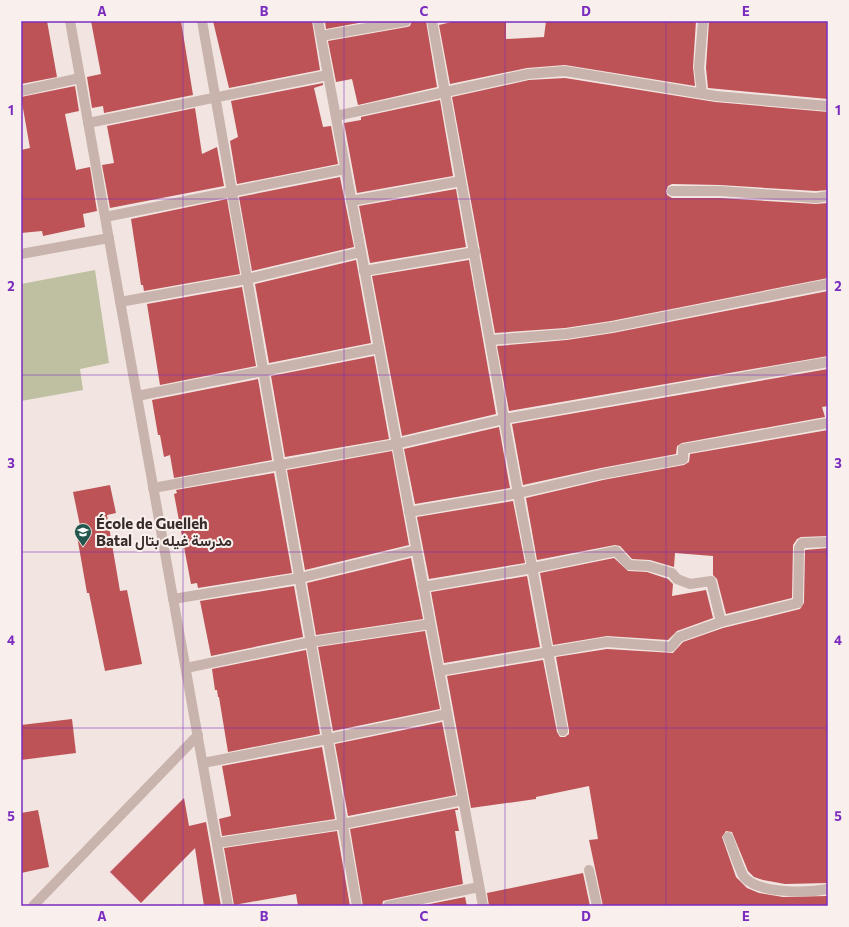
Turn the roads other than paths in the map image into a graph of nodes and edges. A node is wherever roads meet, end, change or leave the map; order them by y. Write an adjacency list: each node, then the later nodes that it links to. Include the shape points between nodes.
1 (70, 21): 9 (street)
2 (202, 21): 13 (street)
3 (318, 21): 7 (street)
4 (406, 21): 7 (street)
5 (432, 21): 12 (street)
6 (704, 21): 11 (street, via 699,68)
7 (321, 36): 8 (street)
8 (328, 75): 13 (street); 15 (street)
9 (80, 78): 10 (street); 16 (street)
10 (21, 90)
11 (702, 93): 12 (street, via 565,71 528,74); 14 (street, via 760,101)
12 (446, 94): 15 (street); 18 (street)
13 (215, 98): 16 (street); 19 (street)
14 (828, 106)
15 (336, 116): 17 (street)
16 (88, 123): 23 (street)
17 (345, 169): 19 (street); 22 (street)
18 (462, 181): 22 (street); 26 (street)
19 (232, 190): 23 (street); 29 (street)
20 (672, 191): 21 (street, via 720,191 816,198)
21 (828, 196)
22 (351, 201): 25 (street)
23 (105, 217): 24 (street)
24 (109, 238): 27 (street); 31 (street)
25 (361, 252): 28 (street); 29 (street)
26 (474, 252): 28 (street); 32 (street)
27 (21, 254)
28 (364, 271): 33 (street)
29 (247, 279): 31 (street); 35 (street)
30 (828, 284): 32 (street, via 612,327 566,334)
31 (120, 302): 36 (street)
32 (491, 340): 37 (street)
33 (379, 348): 35 (street); 39 (street)
34 (828, 362): 37 (street)
35 (263, 370): 36 (street); 40 (street)
36 (137, 396): 41 (street)
37 (504, 419): 39 (street); 42 (street)
38 (828, 423): 42 (street, via 683,449 683,459)
39 (396, 444): 40 (street); 43 (street)
40 (279, 467): 41 (street); 47 (street)
41 (153, 488): 49 (street)
42 (519, 493): 43 (street); 46 (street)
43 (409, 512): 45 (street)
44 (828, 542): 50 (street, via 802,543 799,548 798,603)
45 (416, 550): 47 (street); 48 (street)
46 (533, 568): 48 (street); 50 (street, via 616,552 629,565 648,566 672,573 677,579 690,584 711,581); 53 (street)
47 (300, 578): 49 (street); 52 (street)
48 (423, 587): 51 (street)
49 (174, 599): 54 (street)
50 (721, 622): 53 (street, via 679,637 670,647 607,642)
51 (430, 624): 52 (street); 55 (street)
52 (311, 642): 54 (street); 59 (street)
53 (548, 652): 55 (street); 57 (street)
54 (186, 668): 58 (street)
55 (439, 671): 56 (street)
56 (447, 714): 59 (street); 61 (street)
57 (563, 731)
58 (198, 736): 60 (street); 68 (street)
59 (328, 739): 60 (street); 62 (street)
60 (203, 763): 64 (street)
61 (463, 800): 62 (street); 66 (street)
62 (343, 824): 64 (street); 70 (street)
63 (728, 837): 67 (street, via 744,877 759,886 815,892)
64 (217, 843): 69 (street)
65 (590, 870): 73 (street)
66 (479, 887): 71 (street); 72 (street)
67 (828, 889)
68 (33, 906)
69 (228, 906)
70 (357, 906)
71 (388, 906)
72 (483, 906)
73 (597, 906)

